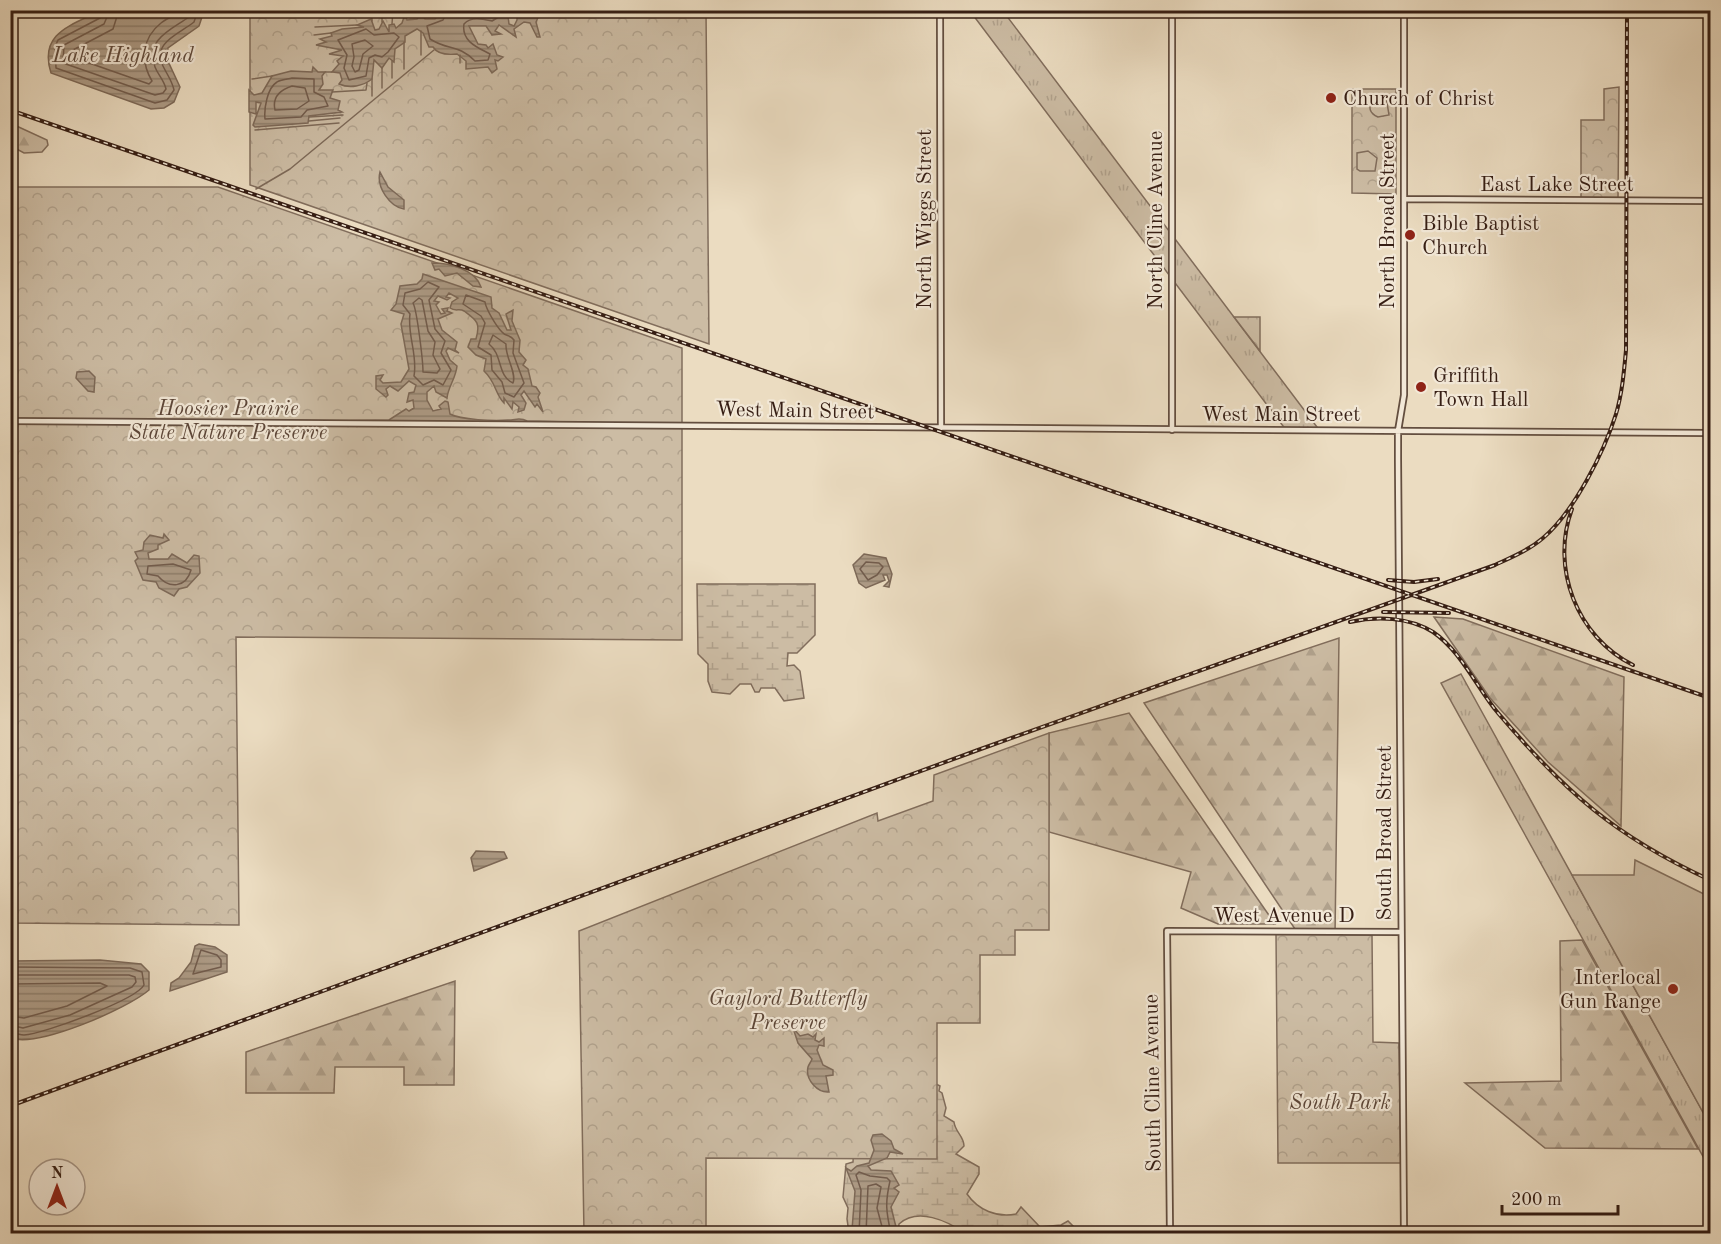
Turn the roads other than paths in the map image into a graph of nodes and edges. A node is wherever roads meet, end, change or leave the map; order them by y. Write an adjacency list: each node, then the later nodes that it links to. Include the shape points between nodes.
1 (940, 10): 7 (street, North Wiggs Street)
2 (1172, 10): 8 (street, North Cline Avenue)
3 (1404, 10): 4 (street, North Broad Street)
4 (1404, 199): 5 (street, East Lake Street); 9 (street, North Broad Street, via 1404,395)
5 (1710, 201)
6 (10, 421): 7 (street, West Main Street)
7 (940, 428): 8 (street, West Main Street)
8 (1172, 430): 9 (street, West Main Street)
9 (1398, 432): 10 (street, West Main Street); 12 (street, South Broad Street)
10 (1710, 433)
11 (1167, 931): 12 (street, West Avenue D); 13 (street, South Cline Avenue)
12 (1401, 932): 14 (street, South Broad Street)
13 (1170, 1233)
14 (1404, 1233)

